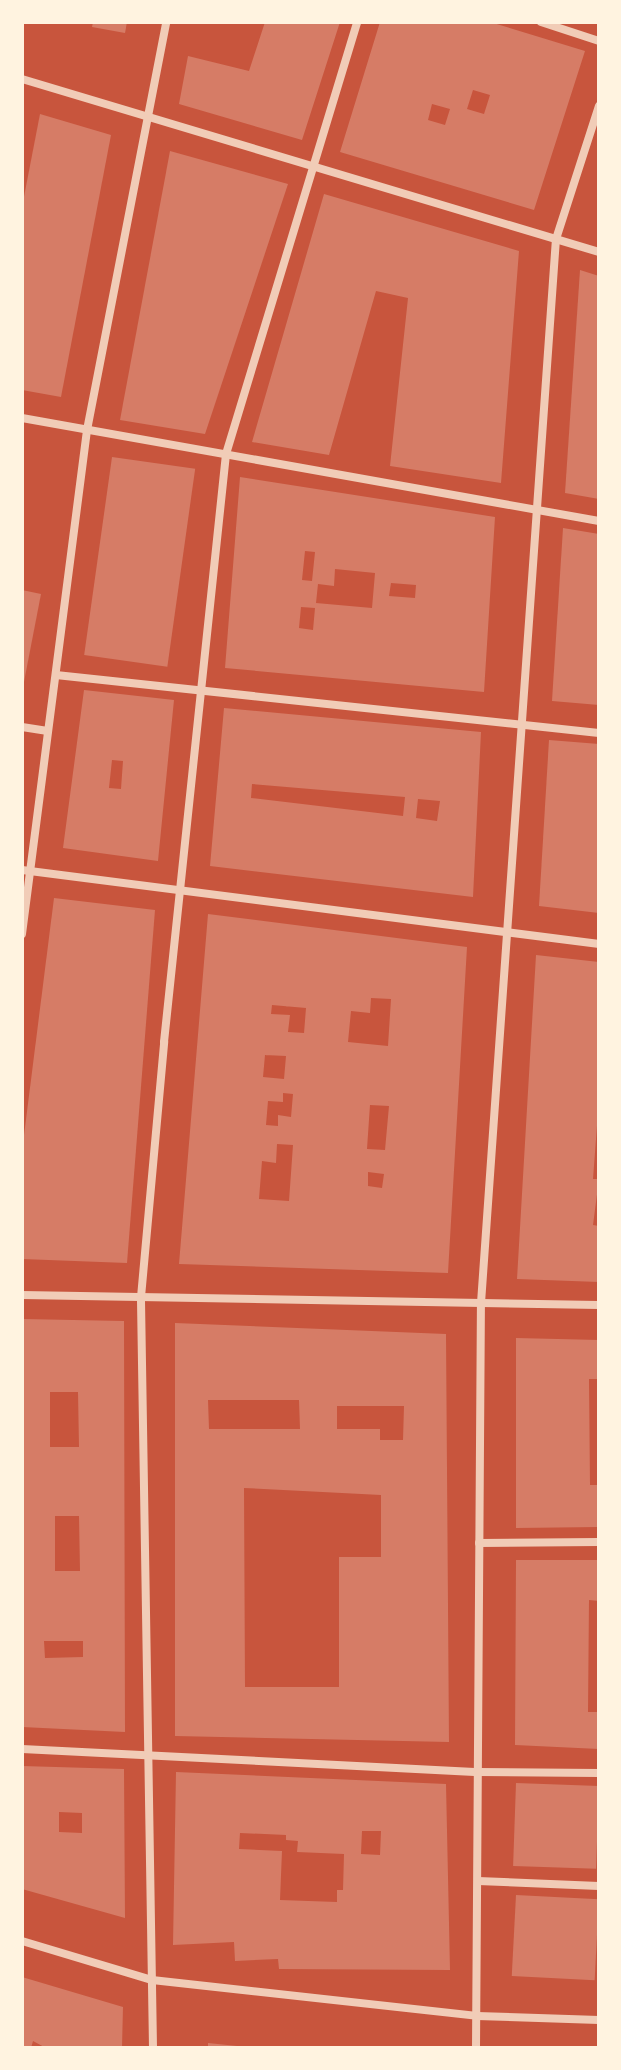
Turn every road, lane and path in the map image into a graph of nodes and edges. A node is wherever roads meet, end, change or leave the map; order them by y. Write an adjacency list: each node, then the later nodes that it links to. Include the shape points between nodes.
1 (166, 22): 7 (street)
2 (357, 22): 8 (street)
3 (541, 22): 4 (street)
4 (599, 41)
5 (22, 79): 7 (street)
6 (599, 106): 9 (street)
7 (148, 117): 8 (street); 12 (street)
8 (313, 166): 9 (street); 13 (street)
9 (556, 239): 10 (street); 14 (street)
10 (599, 252)
11 (22, 418): 12 (street)
12 (87, 430): 13 (street); 16 (street)
13 (226, 454): 14 (street); 17 (street)
14 (536, 510): 15 (street); 18 (street)
15 (599, 521)
16 (56, 675): 17 (street); 20 (street)
17 (202, 691): 18 (street); 23 (street)
18 (522, 725): 21 (street); 24 (street)
19 (22, 727): 20 (street)
20 (48, 731): 22 (street)
21 (599, 733)
22 (26, 871): 23 (street); 25 (street)
23 (182, 890): 24 (street); 28 (street)
24 (507, 932): 26 (street); 29 (street)
25 (22, 934)
26 (599, 944)
27 (22, 1295): 28 (street)
28 (141, 1297): 29 (street); 34 (street)
29 (481, 1303): 30 (street); 32 (street)
30 (599, 1305)
31 (599, 1542): 32 (street)
32 (479, 1543): 35 (street)
33 (22, 1749): 34 (street)
34 (149, 1758): 35 (street); 40 (street)
35 (479, 1772): 36 (street); 37 (street)
36 (599, 1773)
37 (478, 1881): 38 (street); 41 (street)
38 (599, 1886)
39 (22, 1941): 40 (street)
40 (152, 1980): 41 (street); 43 (street)
41 (477, 2016): 42 (street); 44 (street)
42 (599, 2020)
43 (153, 2048)
44 (476, 2048)

